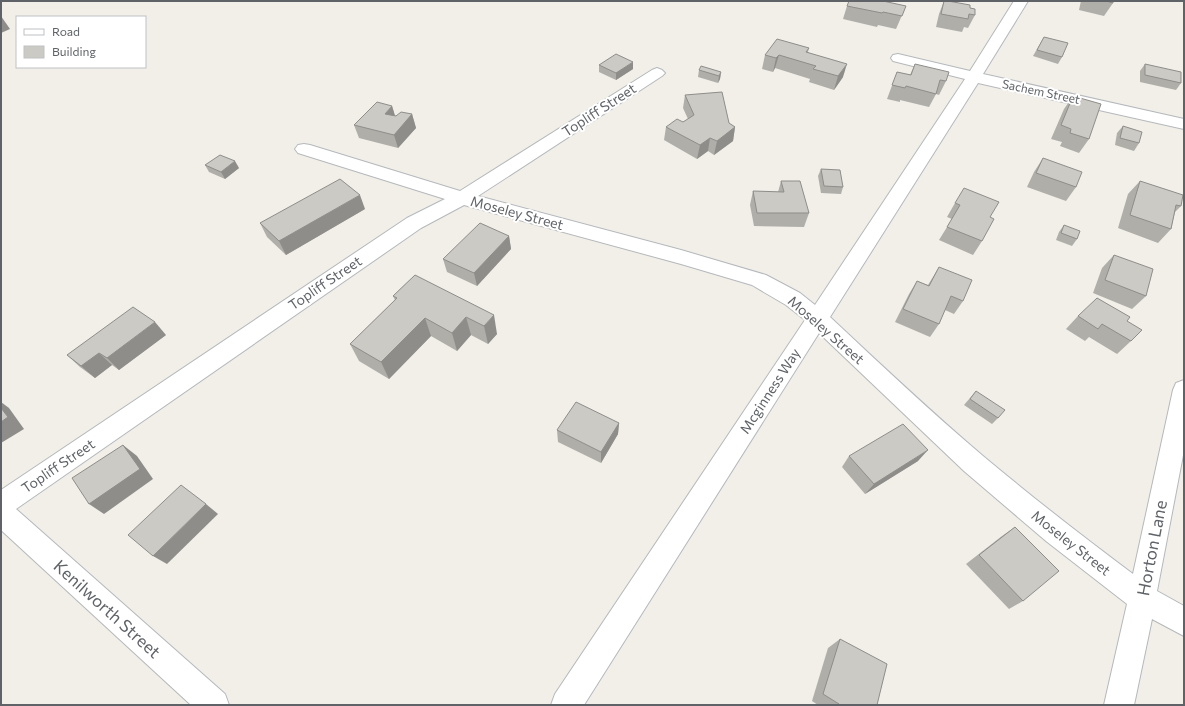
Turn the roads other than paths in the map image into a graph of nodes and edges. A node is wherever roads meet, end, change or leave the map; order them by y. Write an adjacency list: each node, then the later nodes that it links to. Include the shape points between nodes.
1 (1021, 1): 4 (street)
2 (898, 58): 4 (street, Sachem Street)
3 (657, 73): 7 (street, Topliff Street)
4 (974, 77): 5 (street, Sachem Street); 8 (street, Mcginness Way)
5 (1184, 124)
6 (304, 149): 7 (street, Moseley Street)
7 (462, 198): 8 (street, Moseley Street, via 758,280 793,299); 10 (street, Topliff Street, via 414,223)
8 (817, 318): 12 (street, Moseley Street, via 979,468 1055,532); 15 (street, Mcginness Way)
9 (1184, 390): 12 (street, Horton Lane)
10 (1, 505)
11 (1, 513): 14 (street, Kenilworth Street)
12 (1142, 598): 13 (street, Moseley Street); 16 (street, Horton Lane)
13 (1184, 622)
14 (214, 705)
15 (566, 705)
16 (1119, 705)

